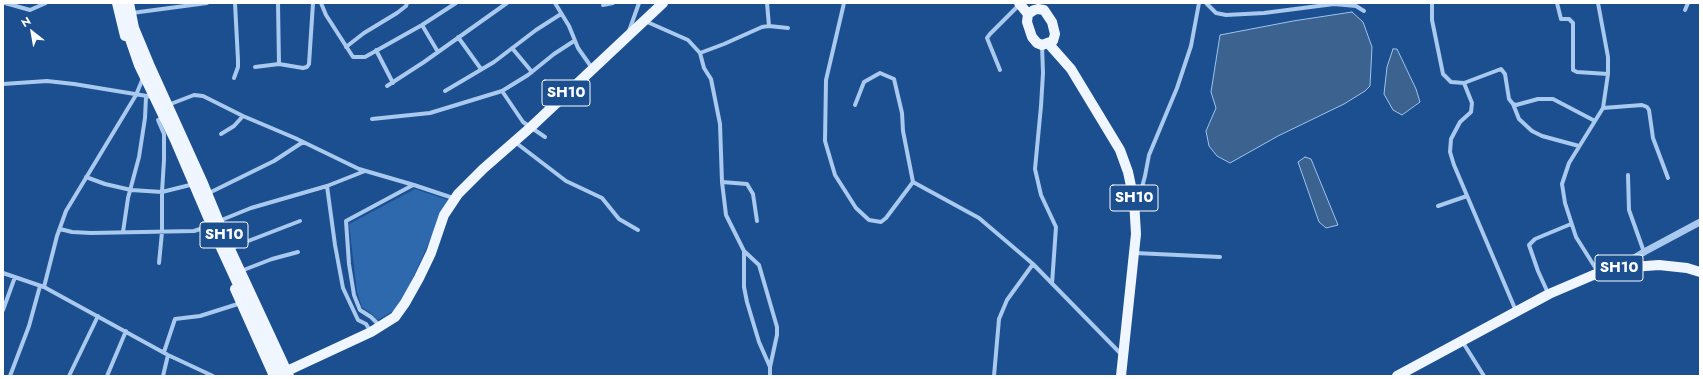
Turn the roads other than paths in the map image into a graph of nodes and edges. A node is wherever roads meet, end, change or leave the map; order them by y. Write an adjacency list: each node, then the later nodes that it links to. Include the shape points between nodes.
1 (5, 3): 2 (street, via 30,10)
2 (46, 3)
3 (117, 3): 35 (main road)
4 (123, 3): 140 (main road, bridge, via 129,36 139,65 175,140 222,250)
5 (130, 3): 32 (main road, SH10)
6 (207, 3): 32 (street)
7 (235, 3): 57 (street, via 238,68)
8 (278, 3): 50 (street)
9 (313, 3): 50 (street, via 309,64 302,68)
10 (322, 3): 44 (street, via 326,15)
11 (407, 3): 44 (street, via 397,13)
12 (456, 3): 37 (street)
13 (507, 3): 41 (street)
14 (555, 3): 33 (street)
15 (613, 3): 28 (street)
16 (639, 3): 40 (street)
17 (663, 3): 36 (main road, SH10)
18 (767, 3): 38 (street)
19 (844, 3): 87 (street, via 826,80 825,141 835,175 856,208 869,220 882,222)
20 (1020, 3): 34 (main road); 54 (street, via 987,38)
21 (1199, 3): 97 (street, via 1191,46 1177,88 1149,155 1141,191)
22 (1206, 3): 29 (street, via 1216,13 1226,14 1264,13)
23 (1300, 3): 29 (street)
24 (1432, 3): 60 (street, via 1432,20 1443,74 1451,82)
25 (1557, 3): 56 (street, via 1561,20 1571,20 1573,24 1573,70)
26 (1598, 3): 56 (street, via 1608,57)
27 (1688, 3): 30 (street)
28 (603, 5)
29 (1297, 8): 31 (street, via 1346,4)
30 (1685, 10)
31 (1364, 11)
32 (131, 14): 35 (street); 49 (main road, SH10)
33 (561, 14): 42 (street); 45 (street)
34 (1028, 14): 43 (main road, SH10, via 1027,22 1032,37 1037,43); 43 (main road, via 1034,10 1044,10 1055,34 1053,41)
35 (119, 15): 58 (main road)
36 (643, 20): 40 (main road, SH10); 48 (street, via 688,40)
37 (422, 25): 46 (street); 47 (street)
38 (769, 26): 39 (street); 48 (street)
39 (788, 28)
40 (625, 37): 52 (main road, SH10)
41 (458, 38): 47 (street); 53 (street)
42 (574, 40): 52 (street); 55 (street)
43 (1045, 44): 97 (main road, SH10, via 1071,69 1120,150); 125 (street, via 1035,169 1041,195 1056,227)
44 (346, 47): 46 (street, via 353,57 365,57)
45 (512, 48): 53 (street); 55 (street)
46 (376, 50): 59 (street)
47 (438, 52): 59 (street)
48 (700, 53): 86 (street, via 704,68 711,79 720,124)
49 (149, 64): 58 (street); 68 (main road, SH10)
50 (279, 64): 51 (street)
51 (255, 67)
52 (592, 68): 75 (main road, SH10)
53 (481, 70): 64 (street)
54 (1000, 70)
55 (532, 72): 63 (street)
56 (1608, 74): 70 (street)
57 (234, 78)
58 (142, 81): 65 (street); 66 (main road)
59 (393, 83): 62 (street)
60 (1464, 83): 67 (street, via 1501,69 1505,74 1509,98); 95 (street, via 1472,109 1450,139 1450,152)
61 (3, 84): 65 (street, via 47,81)
62 (387, 86)
63 (502, 91): 73 (street, via 430,113); 75 (street, via 523,122)
64 (445, 92)
65 (136, 95): 66 (street); 83 (street)
66 (148, 97): 68 (street); 72 (main road); 91 (street)
67 (1513, 104): 74 (street, via 1553,99); 80 (street, via 1519,119 1532,131)
68 (167, 105): 71 (street, via 198,95); 72 (street); 85 (main road, SH10)
69 (855, 106): 87 (street, via 864,82 880,73 894,79)
70 (1603, 108): 74 (street); 84 (street, via 1642,105 1650,110 1653,138)
71 (243, 116): 76 (street, via 234,126); 78 (street)
72 (161, 119): 89 (main road); 92 (street, via 158,120 164,134)
73 (372, 119)
74 (1595, 121): 80 (street)
75 (531, 128): 77 (street); 79 (main road, SH10)
76 (221, 134)
77 (545, 137)
78 (303, 142): 81 (street); 93 (street, via 274,161)
79 (514, 142): 94 (main road, SH10); 106 (street, via 566,181 602,198 619,219)
80 (1579, 146): 103 (street, via 1569,163 1562,184)
81 (365, 171): 88 (street); 90 (street)
82 (1628, 175): 112 (street, via 1629,210)
83 (86, 177): 91 (street); 105 (street, via 66,211)
84 (1668, 178)
85 (202, 181): 89 (street); 93 (main road, SH10)
86 (722, 182): 100 (street, via 747,184 753,194); 110 (street, via 726,215)
87 (913, 182): 117 (street, via 979,218)
88 (414, 185): 94 (street); 133 (street, via 346,221 354,295 360,310)
89 (190, 186): 92 (street); 96 (main road)
90 (327, 186): 101 (street, via 251,208); 135 (street, via 343,288 358,320 366,324)
91 (131, 190): 92 (street); 107 (street)
92 (162, 192): 108 (street)
93 (207, 194): 96 (street); 101 (main road, SH10)
94 (456, 196): 133 (main road, SH10, via 444,215 431,253 405,303 395,317)
95 (1467, 196): 98 (street); 131 (street)
96 (196, 198): 104 (main road)
97 (1134, 200): 113 (main road, SH10, via 1136,234)
98 (1438, 206)
99 (300, 221): 109 (street, via 243,242)
100 (757, 221)
101 (218, 222): 104 (street); 109 (main road, SH10)
102 (1700, 222): 112 (street)
103 (1571, 224): 122 (street); 127 (street, via 1535,239 1529,245)
104 (208, 228): 108 (street); 114 (main road)
105 (60, 229): 107 (street, via 92,234); 126 (street)
106 (638, 230)
107 (123, 232): 108 (street)
108 (162, 232): 116 (street)
109 (230, 250): 114 (street); 119 (main road, SH10)
110 (744, 251): 139 (street, via 744,286 747,302 759,342); 139 (street, via 759,265 777,327)
111 (298, 252): 119 (street)
112 (1644, 252): 118 (street)
113 (1133, 253): 115 (street); 138 (main road, SH10)
114 (219, 254): 124 (main road)
115 (1220, 257)
116 (158, 263)
117 (1034, 264): 125 (street); 148 (street, via 1007,300 999,319)
118 (1619, 268): 120 (main road, SH10, via 1660,266); 122 (main road, SH10)
119 (240, 272): 124 (street); 128 (main road, SH10)
120 (1700, 272)
121 (3, 273): 123 (street)
122 (1598, 273): 127 (main road, SH10)
123 (15, 277): 126 (street); 130 (street)
124 (229, 277): 129 (main road)
125 (1052, 284): 138 (street)
126 (42, 286): 132 (street); 141 (street)
127 (1546, 296): 131 (main road, SH10)
128 (254, 300): 129 (street); 140 (main road, SH10)
129 (241, 303): 137 (street, via 200,316 175,319); 146 (main road)
130 (3, 310)
131 (1517, 312): 136 (main road, SH10)
132 (98, 316): 134 (street); 142 (street)
133 (381, 326): 135 (main road, SH10)
134 (126, 331): 137 (street); 143 (street)
135 (371, 332): 140 (main road, SH10)
136 (1462, 341): 150 (main road, SH10); 151 (street)
137 (166, 353): 144 (street); 145 (street)
138 (1122, 355): 149 (main road, SH10)
139 (770, 367): 147 (street)
140 (284, 375)
141 (10, 376)
142 (70, 376)
143 (107, 376)
144 (163, 376)
145 (213, 376)
146 (274, 376)
147 (770, 376)
148 (994, 376)
149 (1121, 376)
150 (1397, 376)
151 (1484, 376)

